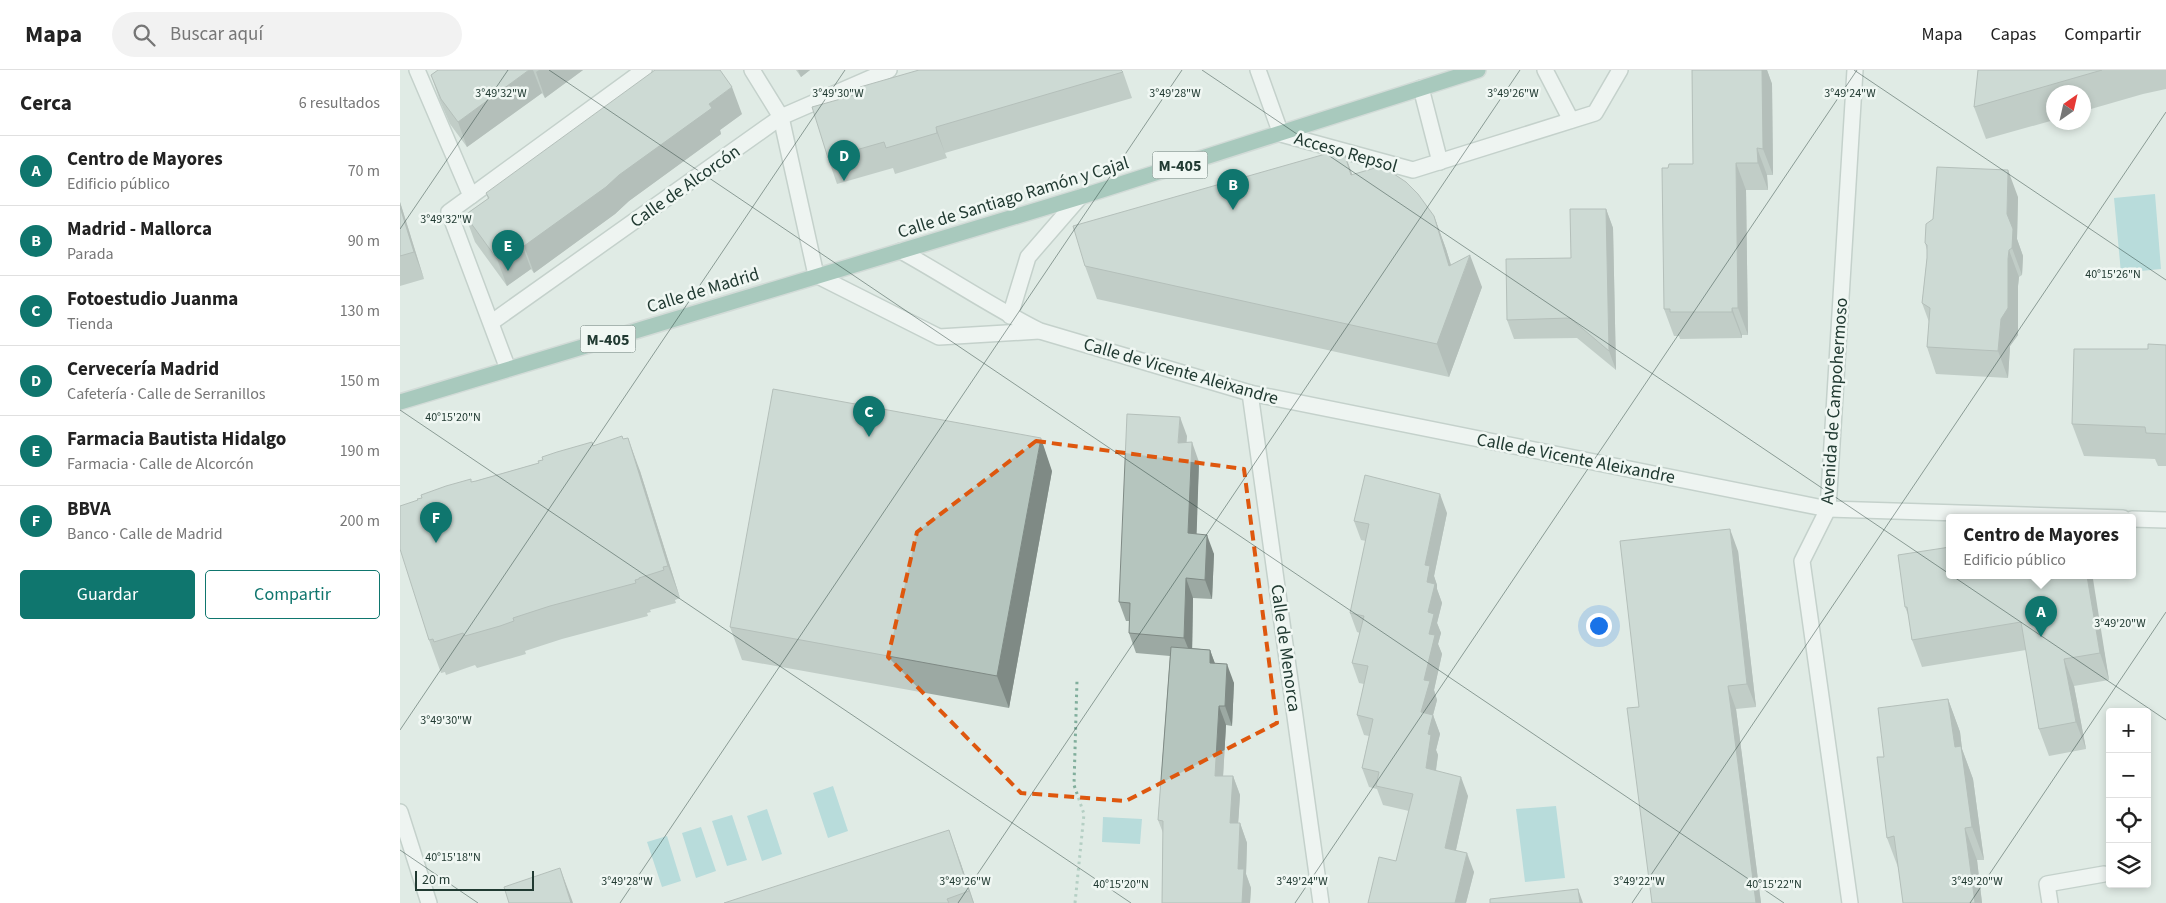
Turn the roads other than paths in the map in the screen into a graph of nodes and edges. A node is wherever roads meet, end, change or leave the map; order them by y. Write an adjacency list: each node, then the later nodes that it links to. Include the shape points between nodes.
1 (417, 70): 15 (street)
2 (644, 70): 15 (street)
3 (752, 70): 11 (street)
4 (889, 70): 11 (street, Calle de Alcorcón)
5 (1258, 70): 13 (street)
6 (1478, 70): 10 (main road, Calle de Santiago Ramón y Cajal / M-405)
7 (1545, 70): 12 (street)
8 (1620, 70): 12 (street, Acceso Repsol, via 1595,113)
9 (1856, 70): 25 (street, Avenida de Campohermoso)
10 (1421, 88): 13 (main road, Calle de Santiago Ramón y Cajal / M-405); 14 (street)
11 (781, 118): 18 (street); 20 (street, Calle de Alcorcón)
12 (1571, 120): 14 (street, Acceso Repsol)
13 (1281, 134): 14 (street, Acceso Repsol, via 1413,170); 16 (main road, Calle de Santiago Ramón y Cajal / M-405)
14 (1440, 162)
15 (471, 196): 20 (street, via 449,212)
16 (1080, 197): 17 (main road, Calle de Santiago Ramón y Cajal / M-405); 19 (street, via 1028,257)
17 (901, 251): 18 (main road, Calle de Santiago Ramón y Cajal / M-405); 19 (street, Calle de Vicente Aleixandre)
18 (816, 275): 21 (street, Calle de Vicente Aleixandre, via 939,337); 22 (main road, Calle de Madrid / M-405)
19 (1010, 316): 21 (street, Calle de Vicente Aleixandre)
20 (492, 322): 22 (street)
21 (1040, 331): 23 (street, Calle de Vicente Aleixandre)
22 (508, 369): 24 (main road, Calle de Madrid / M-405)
23 (1250, 393): 25 (street, Calle de Vicente Aleixandre); 32 (street, Calle de Menorca)
24 (400, 402)
25 (1828, 509): 26 (street, Calle de Vicente Aleixandre); 33 (street, Avenida de Campohermoso, via 1802,560)
26 (1992, 514)
27 (2136, 518): 28 (street)
28 (2166, 520)
29 (400, 812): 31 (street)
30 (2104, 874): 34 (street, via 2047,884)
31 (429, 903)
32 (1321, 903)
33 (1850, 903)
34 (2050, 903)

